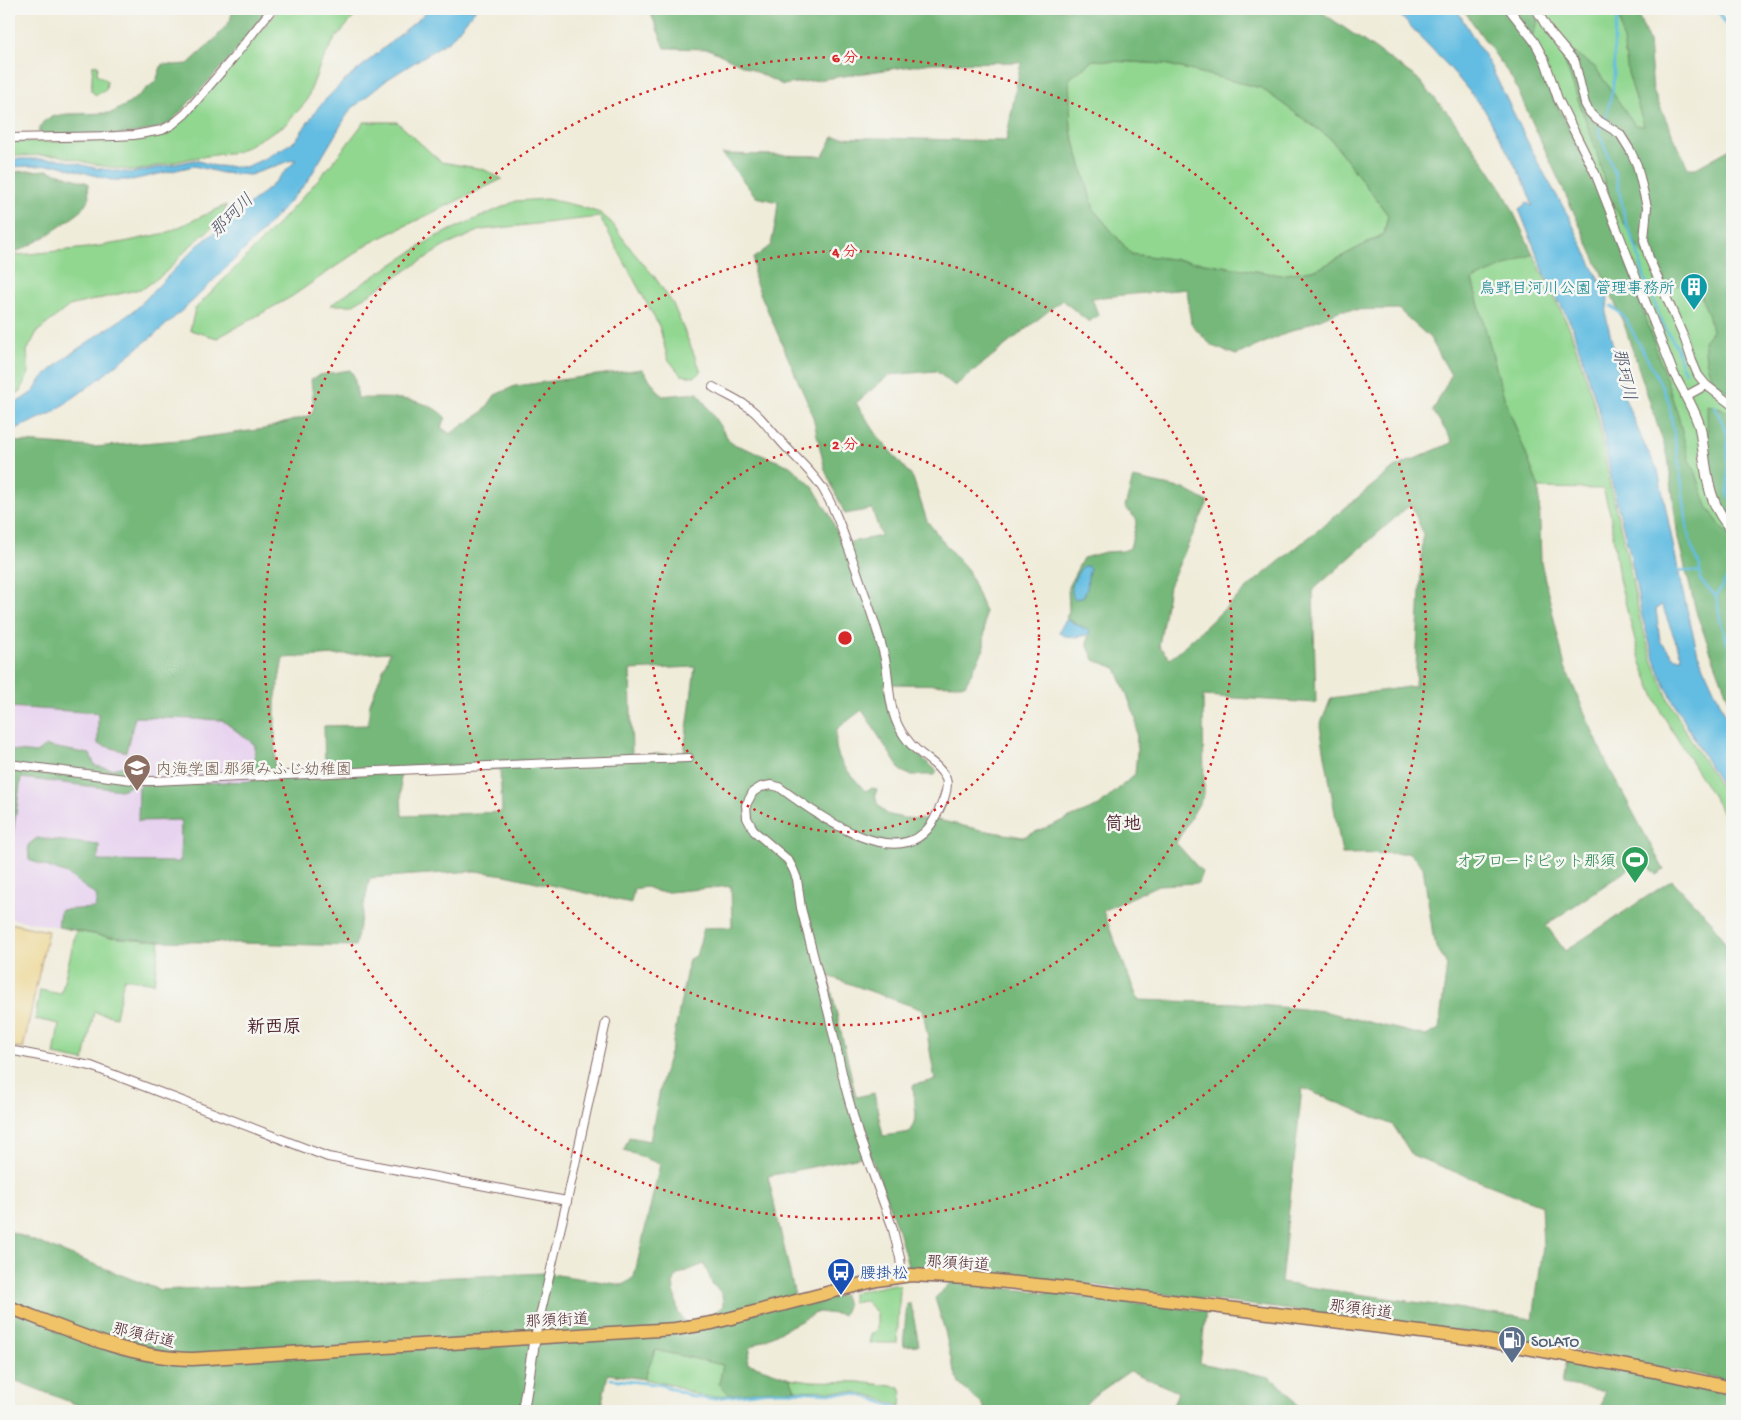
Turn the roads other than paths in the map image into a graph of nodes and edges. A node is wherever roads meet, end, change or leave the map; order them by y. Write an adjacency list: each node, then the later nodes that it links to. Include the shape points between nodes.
1 (272, 9): 4 (street, via 185,114 162,130 115,136)
2 (1510, 9): 7 (street, via 1546,61 1558,99 1595,173 1674,374)
3 (1536, 9): 5 (street, via 1549,31 1575,62 1590,113 1620,134 1630,150 1647,207 1644,240 1649,258 1698,375)
4 (9, 138)
5 (1706, 385): 7 (street); 8 (street)
6 (713, 387): 15 (street, via 754,411 822,487 837,514 877,630 894,715 908,741 936,765 946,779 947,788 935,817 926,832 910,842 868,839 844,830 771,785 753,792 746,804 747,818 754,831 788,860 795,874 845,1086 858,1133 892,1226)
7 (1686, 396): 9 (street, via 1699,426 1710,493)
8 (1732, 405)
9 (1732, 530)
10 (689, 758): 11 (street, via 154,781)
11 (9, 764)
12 (606, 1022): 14 (street)
13 (9, 1050): 14 (street, via 100,1068 328,1157)
14 (567, 1202): 17 (street)
15 (902, 1276): 17 (main road, 那須街道, via 693,1326); 18 (main road, 那須街道, via 1020,1282 1476,1339)
16 (9, 1306): 17 (main road, 那須街道, via 126,1350 173,1359)
17 (535, 1337): 19 (street)
18 (1732, 1388)
19 (523, 1411)

